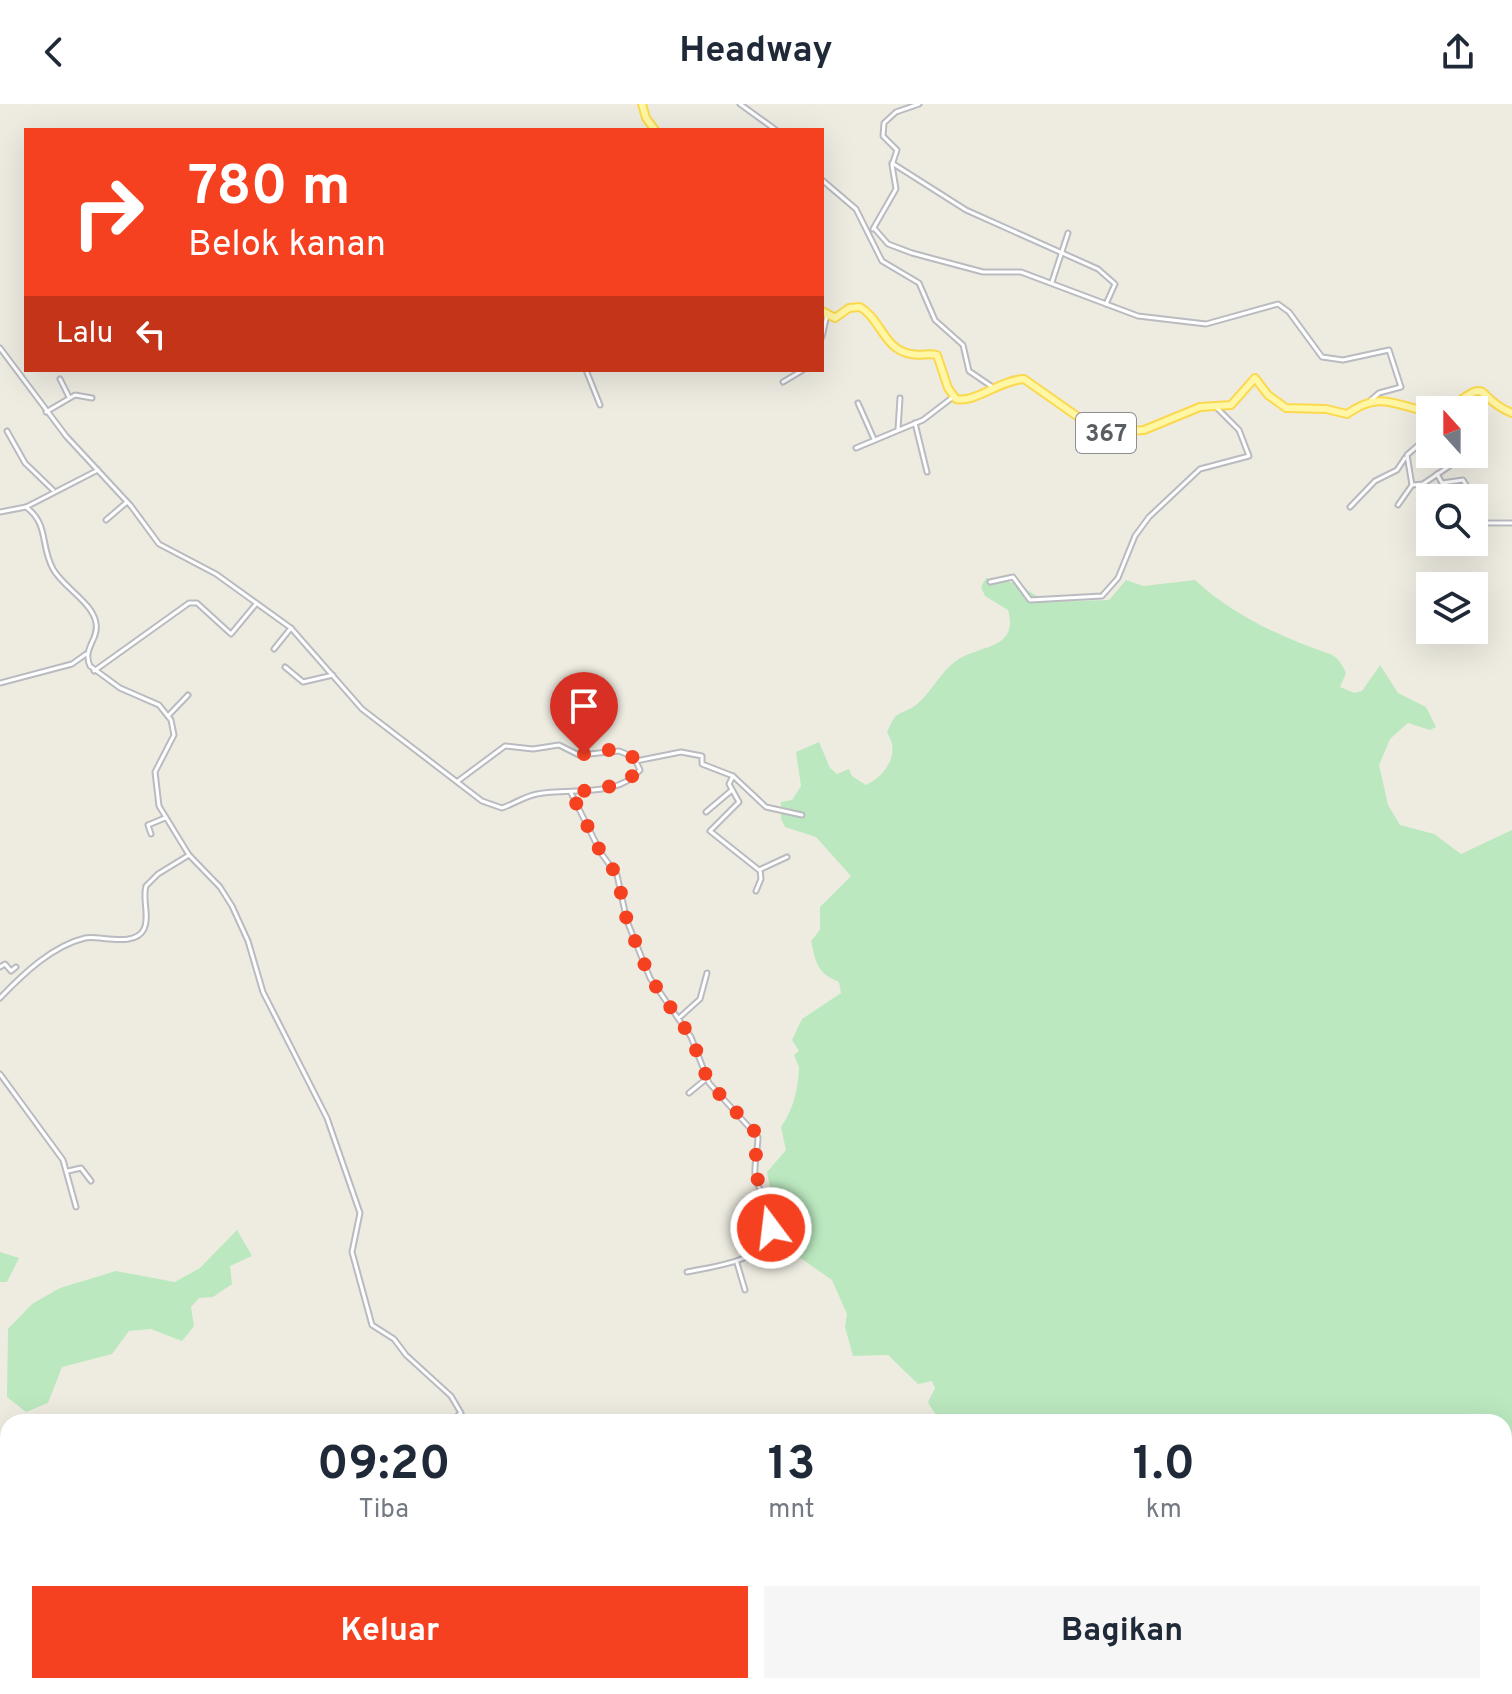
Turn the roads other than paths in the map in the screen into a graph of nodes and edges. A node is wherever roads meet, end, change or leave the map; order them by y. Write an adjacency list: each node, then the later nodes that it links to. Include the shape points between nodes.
1 (642, 104): 4 (main road)
2 (740, 104): 5 (street)
3 (919, 104): 6 (street, via 884,123 883,136 897,150)
4 (654, 128)
5 (773, 128)
6 (892, 163): 8 (street, via 896,192); 10 (street, via 966,210)
7 (824, 182): 8 (street, via 853,205)
8 (872, 230): 11 (street, via 888,244 912,253 983,272 1021,272); 19 (street, via 877,255 919,283 935,320 963,345 967,368)
9 (1068, 233): 10 (street)
10 (1061, 252): 11 (street); 12 (street, via 1112,279 1115,288)
11 (1052, 284): 12 (street)
12 (1106, 304): 25 (street, via 1138,316 1206,324 1278,304 1322,357 1343,360 1389,350 1401,387)
13 (825, 313): 22 (main road, via 836,318 860,307 895,347 908,354 936,354)
14 (0, 348): 30 (street)
15 (587, 372): 27 (street)
16 (800, 372): 18 (street)
17 (60, 379): 21 (street)
18 (783, 382)
19 (991, 386): 22 (main road, 367, via 967,400); 28 (main road, 367, via 1029,381 1101,433 1149,429)
20 (1465, 396): 31 (main road, via 1472,391 1487,394)
21 (69, 397): 23 (street); 30 (street)
22 (953, 397): 32 (street)
23 (92, 398)
24 (900, 398): 33 (street)
25 (1370, 401): 28 (main road, 367, via 1347,414 1295,411 1275,402 1255,378 1235,404); 29 (main road, 367)
26 (858, 403): 35 (street)
27 (600, 405)
28 (1213, 405): 54 (street, via 1239,430 1249,456 1200,469 1149,517 1107,593 1032,601 1013,577)
29 (1416, 408)
30 (46, 412): 40 (street)
31 (1512, 413)
32 (915, 423): 33 (street); 41 (street)
33 (898, 429): 35 (street)
34 (7, 431): 45 (street, via 25,463)
35 (874, 439): 37 (street)
36 (1416, 447): 38 (street)
37 (856, 448)
38 (1407, 455): 44 (street); 49 (street, via 1397,470 1375,481)
39 (1446, 468): 42 (street)
40 (98, 470): 45 (street); 46 (street)
41 (927, 472)
42 (1437, 474): 43 (street, via 1445,483); 44 (street)
43 (1465, 484)
44 (1412, 485): 47 (street)
45 (53, 490): 48 (street)
46 (127, 502): 51 (street); 55 (street, via 159,544 216,574)
47 (1398, 505)
48 (26, 507): 50 (street); 58 (street, via 41,521 53,569 95,619)
49 (1350, 507)
50 (0, 512)
51 (106, 520)
52 (1488, 523): 53 (street)
53 (1512, 523)
54 (990, 582)
55 (256, 604): 56 (street); 60 (street, via 231,634 197,603 189,603)
56 (291, 628): 57 (street); 61 (street)
57 (274, 649)
58 (86, 654): 60 (street); 62 (street, via 72,664)
59 (285, 667): 61 (street, via 303,682)
60 (94, 671): 64 (street, via 153,701)
61 (333, 675): 67 (street, via 378,723)
62 (0, 683)
63 (188, 695): 64 (street)
64 (168, 716): 72 (street, via 174,735 154,777)
65 (636, 761): 66 (street, via 692,753 702,756 702,764); 67 (street, via 615,750 579,755 559,745 505,746); 69 (street, via 640,771 633,778)
66 (733, 776): 68 (street); 71 (street, via 766,807)
67 (458, 781): 69 (street, via 498,808 536,794)
68 (732, 790): 70 (street); 76 (street, via 739,802 710,831)
69 (571, 793): 82 (street, via 617,875 627,921 650,978)
70 (706, 812)
71 (802, 815)
72 (165, 818): 73 (street, via 148,825); 74 (street)
73 (151, 834)
74 (189, 855): 81 (street, via 146,886 145,928 140,934 87,938 67,946 32,968); 92 (street, via 232,906 263,992 327,1118 360,1213 352,1252 372,1325 394,1339 451,1396)
75 (787, 857): 76 (street)
76 (760, 870): 77 (street)
77 (756, 891)
78 (0, 967): 79 (street)
79 (16, 967)
80 (707, 973): 82 (street, via 700,999)
81 (0, 998)
82 (680, 1017): 84 (street)
83 (1, 1077): 86 (street)
84 (706, 1079): 85 (street); 89 (street, via 757,1134 755,1173 771,1214 763,1244)
85 (689, 1093)
86 (68, 1171): 87 (street, via 80,1167); 88 (street)
87 (91, 1181)
88 (76, 1207)
89 (737, 1263): 90 (street); 91 (street)
90 (687, 1272)
91 (745, 1290)
92 (460, 1414)

